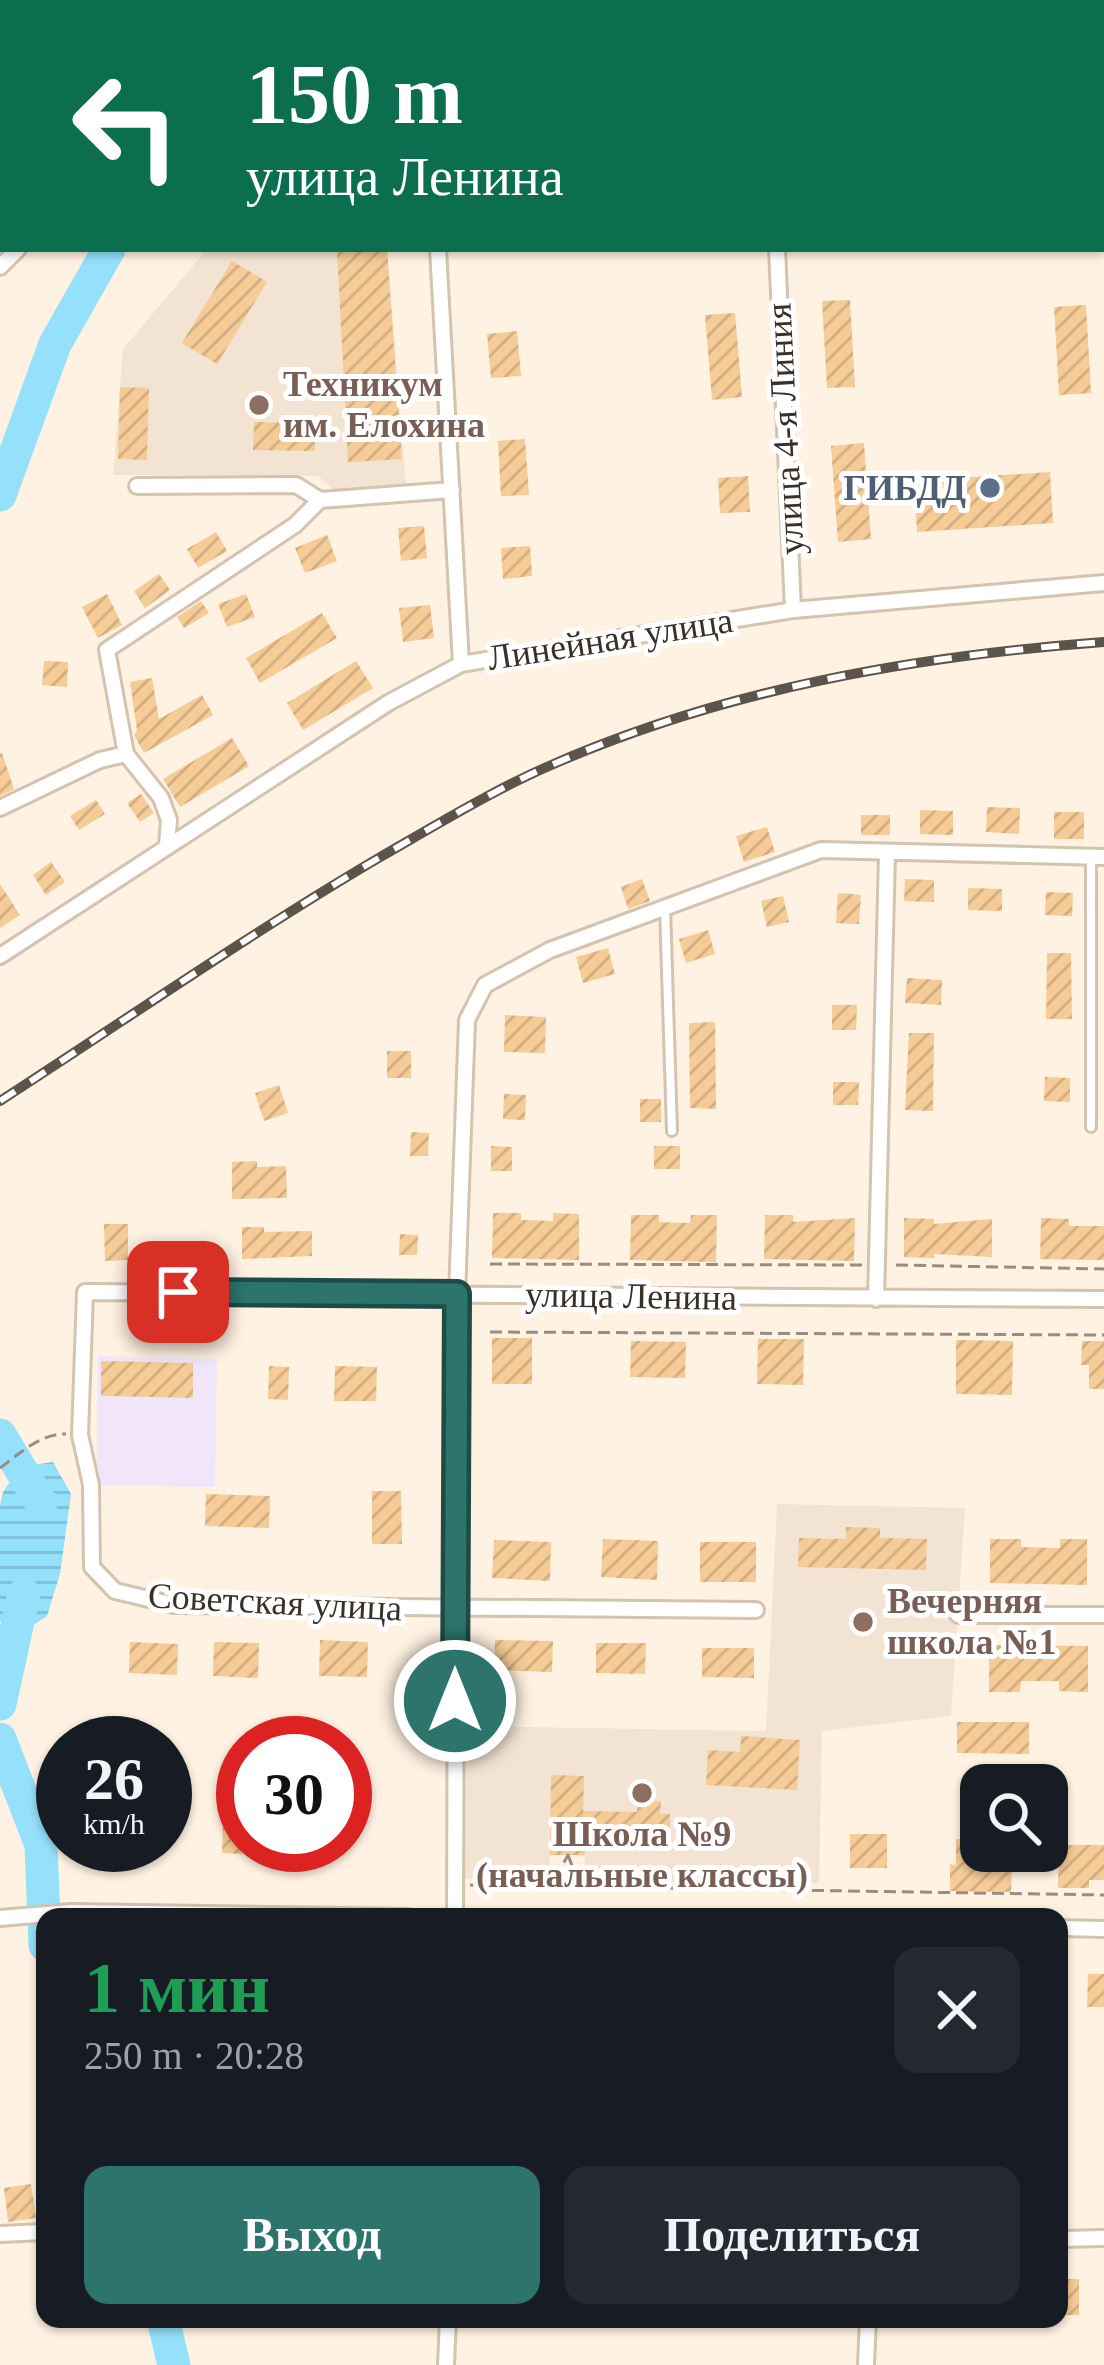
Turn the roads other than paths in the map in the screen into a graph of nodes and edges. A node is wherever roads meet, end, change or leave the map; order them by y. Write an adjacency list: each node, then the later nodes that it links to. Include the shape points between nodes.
1 (438, 252): 4 (street)
2 (777, 252): 7 (street, улица 4-я Линия)
3 (137, 485): 5 (street, via 296,485)
4 (452, 490): 5 (street); 8 (street)
5 (320, 500): 9 (street, via 295,526 107,650)
6 (1104, 583): 7 (street, Линейная улица)
7 (793, 610): 8 (street, Линейная улица)
8 (461, 664): 11 (street, Линейная улица)
9 (126, 754): 10 (street); 11 (street, via 161,798 170,820)
10 (0, 808)
11 (167, 845): 15 (street, Линейная улица)
12 (887, 853): 13 (street); 14 (street, via 821,850); 19 (street)
13 (1098, 857): 16 (lane)
14 (665, 906): 17 (lane); 18 (street, via 485,985 467,1020)
15 (0, 956)
16 (1090, 1127)
17 (672, 1131)
18 (457, 1294): 19 (street, улица Ленина); 21 (street, улица Ленина, via 85,1292 80,1435 91,1485); 22 (street)
19 (876, 1299): 20 (street, улица Ленина)
20 (1104, 1299)
21 (92, 1567): 22 (street, Советская улица, via 115,1591 174,1605)
22 (454, 1609): 23 (street, Советская улица); 26 (street)
23 (756, 1610)
24 (958, 1615): 25 (street)
25 (1104, 1615)
26 (455, 1908)
27 (36, 1915): 28 (street)
28 (3, 1918)
29 (1068, 1928): 30 (street)
30 (1104, 1929)
31 (36, 2232): 32 (street)
32 (0, 2234)
33 (1104, 2238): 34 (street)
34 (1068, 2239)
35 (448, 2328): 37 (street)
36 (868, 2328): 38 (street)
37 (446, 2365)
38 (866, 2365)

